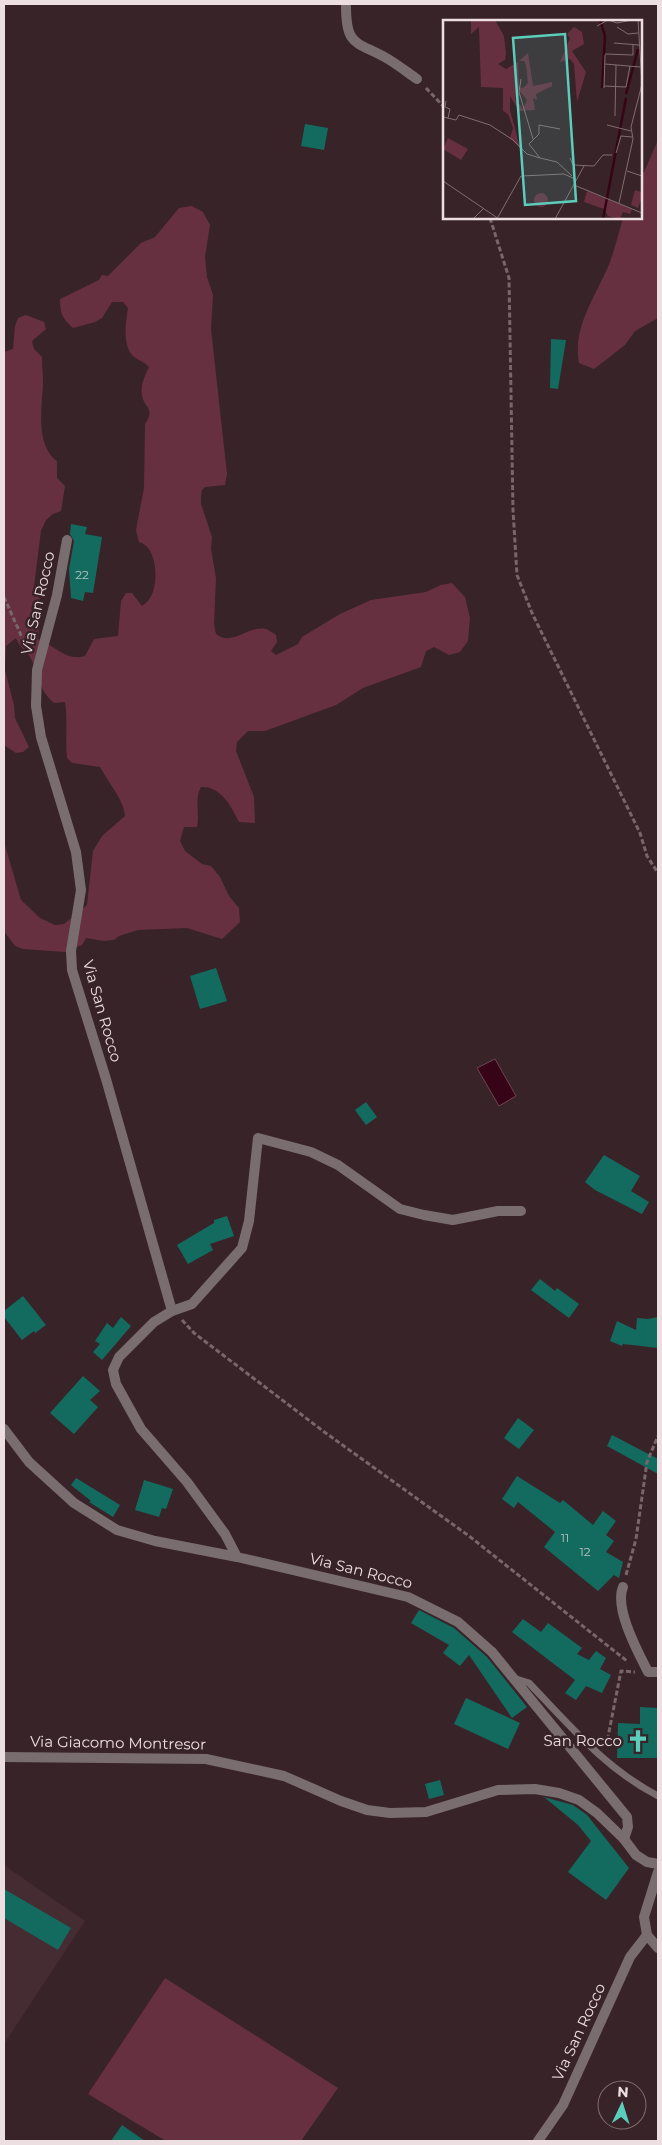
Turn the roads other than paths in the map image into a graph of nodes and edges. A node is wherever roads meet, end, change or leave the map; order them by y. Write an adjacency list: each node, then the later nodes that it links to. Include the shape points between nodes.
1 (346, 6): 2 (street, via 346,27 355,43 388,59)
2 (417, 79)
3 (67, 540): 5 (street, Via San Rocco, via 57,595 37,670 36,706 40,737 76,852 82,890 71,951 72,970)
4 (521, 1211): 5 (street, via 498,1211 453,1220 400,1209 312,1152 258,1138 249,1221 242,1248 192,1304)
5 (172, 1311): 7 (street, via 154,1322 119,1357 113,1370 116,1384 141,1429 187,1482 225,1534)
6 (4, 1429): 7 (street, Via San Rocco, via 29,1462 74,1503 117,1530)
7 (237, 1557): 10 (street, Via San Rocco, via 408,1597 458,1622 492,1652)
8 (623, 1587): 9 (street, via 620,1596 633,1643)
9 (653, 1672)
10 (513, 1678): 12 (lane, via 529,1683 604,1760); 13 (street, Via San Rocco, via 627,1817)
11 (4, 1757): 13 (street, Via Giacomo Montresor, via 206,1759 284,1776 341,1801 367,1810 390,1813 426,1812 498,1790 535,1789 580,1800)
12 (658, 1796)
13 (624, 1839): 14 (street, via 636,1855)
14 (658, 1864)
15 (658, 1872): 16 (street, via 644,1917)
16 (646, 1935): 17 (street); 18 (street, Via San Rocco, via 630,1958 562,2105)
17 (658, 1948)
18 (538, 2141)

